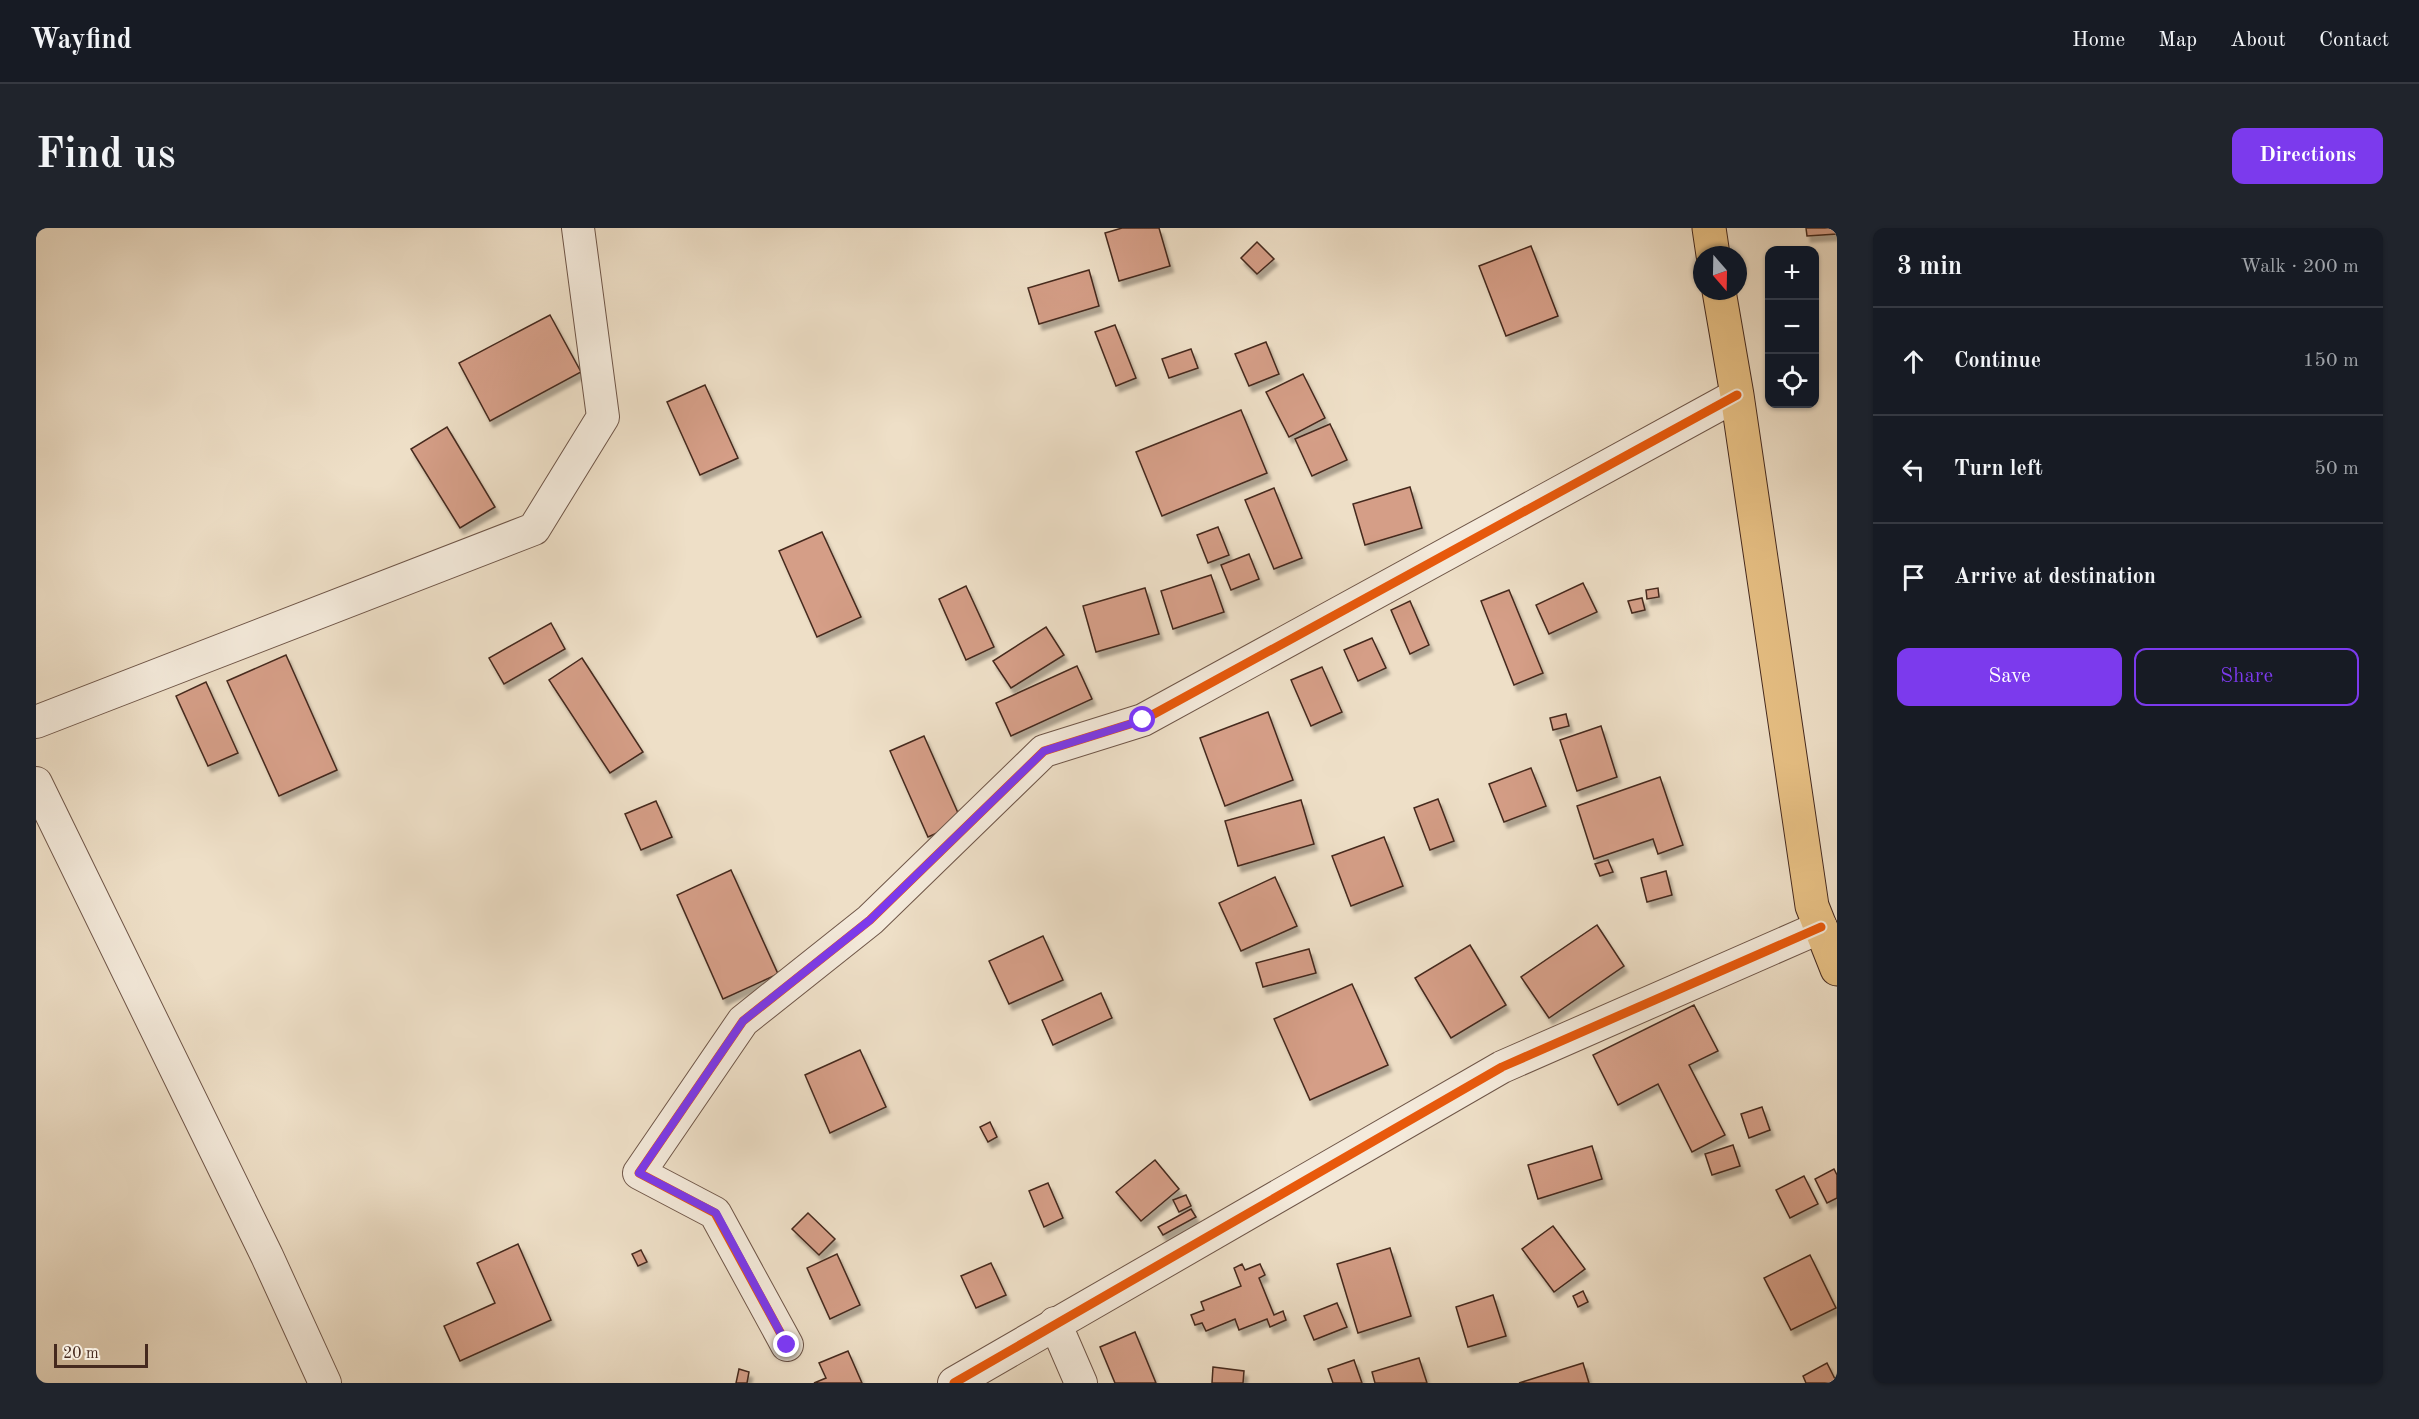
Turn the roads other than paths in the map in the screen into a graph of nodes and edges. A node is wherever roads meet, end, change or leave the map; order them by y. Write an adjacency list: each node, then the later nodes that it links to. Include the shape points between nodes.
1 (578, 228): 6 (street, via 603,417 534,529)
2 (1708, 228): 3 (main road)
3 (1711, 246)
4 (1721, 300): 5 (main road)
5 (1737, 395): 8 (main road, via 1812,906); 11 (street, via 1143,720 1044,751 870,920 743,1021 639,1173 716,1213)
6 (36, 722)
7 (36, 783): 12 (street)
8 (1821, 927): 9 (main road); 10 (street, via 1502,1067)
9 (1837, 969)
10 (1055, 1323): 13 (street); 14 (street)
11 (787, 1345)
12 (325, 1383)
13 (954, 1383)
14 (1081, 1383)

